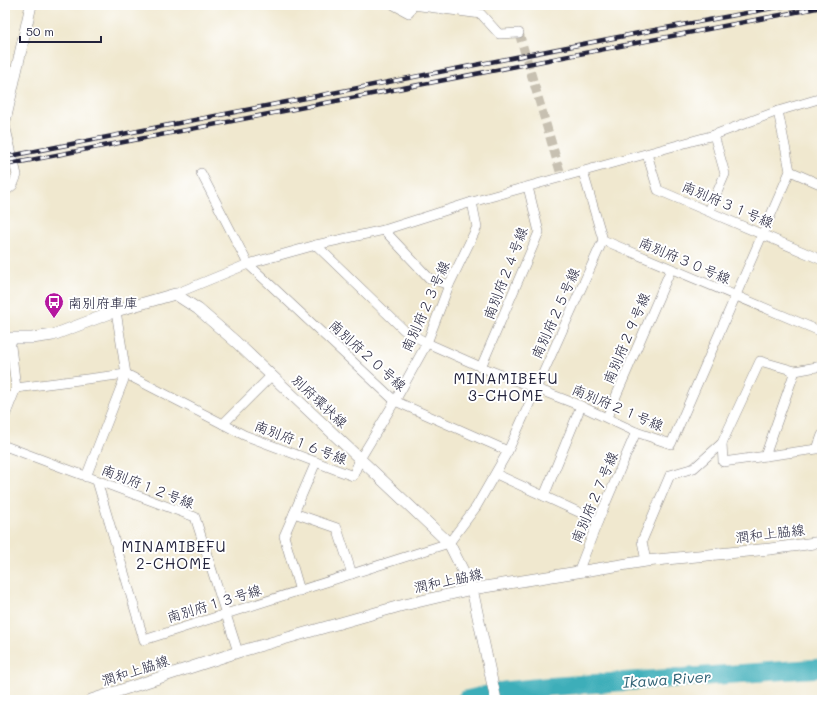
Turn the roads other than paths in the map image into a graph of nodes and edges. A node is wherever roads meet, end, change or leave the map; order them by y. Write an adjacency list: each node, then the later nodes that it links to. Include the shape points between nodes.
1 (31, 5): 7 (street)
2 (394, 5): 3 (street, via 408,13)
3 (413, 5): 4 (street, via 480,14 499,34)
4 (519, 33)
5 (822, 98): 6 (street)
6 (778, 111): 9 (street); 11 (street)
7 (5, 121)
8 (5, 125): 16 (street, via 17,175 13,185)
9 (714, 135): 10 (street); 18 (street, via 725,174)
10 (647, 154): 12 (street); 18 (street, 南別府３１号線, via 658,190)
11 (790, 171): 14 (street); 20 (street, 南別府２１号線)
12 (583, 172): 15 (street); 21 (street)
13 (201, 173): 24 (street, 南別府２０号線)
14 (822, 185)
15 (528, 187): 17 (street); 34 (street, 南別府２４号線, via 539,232)
16 (5, 192)
17 (472, 202): 19 (street); 26 (street, 南別府２３号線, via 477,227)
18 (709, 211): 20 (street, 南別府３１号線)
19 (384, 230): 22 (street); 26 (street, via 429,278)
20 (763, 234): 23 (street, 南別府３１号線); 28 (street, 南別府２１号線)
21 (603, 240): 25 (street, 南別府３０号線); 39 (street, 南別府２５号線)
22 (316, 245): 24 (street); 32 (street, 南別府２１号線, via 404,330)
23 (822, 260)
24 (248, 264): 27 (street); 40 (street, 南別府２０号線)
25 (671, 269): 28 (street, 南別府３０号線); 43 (street, 南別府２９号線)
26 (449, 285): 32 (street, 南別府２３号線)
27 (175, 294): 29 (street); 37 (street, 別府環状線, via 198,309)
28 (736, 296): 30 (street, 南別府３０号線); 45 (street, 南別府２１号線, via 671,444)
29 (116, 311): 31 (street, via 53,335); 36 (street)
30 (822, 332)
31 (8, 338): 38 (street)
32 (426, 343): 34 (street, 南別府２１号線); 40 (street, 南別府２３号線)
33 (822, 366): 35 (street)
34 (481, 368): 39 (street, 南別府２１号線)
35 (795, 371): 47 (street, via 760,361); 50 (street)
36 (126, 374): 38 (street); 44 (street); 54 (street)
37 (270, 376): 44 (street); 51 (street, 別府環状線)
38 (16, 388): 42 (street)
39 (537, 389): 41 (street, 南別府２１号線); 49 (street, 南別府２５号線)
40 (395, 401): 49 (street, 南別府２０号線); 51 (street, 南別府２３号線)
41 (581, 406): 43 (street, 南別府２１号線); 56 (street)
42 (5, 416)
43 (607, 418): 45 (street, 南別府２１号線)
44 (223, 424): 52 (street, 南別府１６号線, via 244,435)
45 (636, 432): 58 (street, 南別府２７号線)
46 (822, 435): 50 (street, via 817,449)
47 (722, 443): 50 (street, via 723,462); 61 (street, via 694,468 670,475 642,541)
48 (5, 446): 54 (street, 南別府１２号線)
49 (508, 451): 53 (street, 南別府２５号線)
50 (765, 456)
51 (360, 459): 52 (street, 南別府１６号線, via 354,476); 60 (street, 別府環状線)
52 (316, 462): 57 (street)
53 (496, 474): 56 (street); 60 (street, 南別府２５号線, via 476,507)
54 (86, 477): 55 (street, 南別府１２号線)
55 (97, 481): 66 (street, 南別府１２号線, via 195,517); 66 (street, 南別府１３号線, via 144,640)
56 (544, 496): 58 (street)
57 (294, 514): 63 (street, via 337,528); 65 (street, via 284,536)
58 (598, 521): 62 (street, 南別府２７号線)
59 (822, 542): 61 (street, 潤和上脇線)
60 (449, 543): 63 (street, 南別府１３号線); 64 (street, 別府環状線)
61 (646, 561): 62 (street, 潤和上脇線)
62 (578, 572): 64 (street, 潤和上脇線)
63 (352, 574): 65 (street, 南別府１３号線)
64 (472, 588): 67 (street, 潤和上脇線); 69 (street, 別府環状線)
65 (300, 591): 66 (street, 南別府１３号線)
66 (226, 613): 67 (street, 南別府１２号線)
67 (238, 652): 68 (street, 潤和上脇線)
68 (91, 700)
69 (496, 700)

